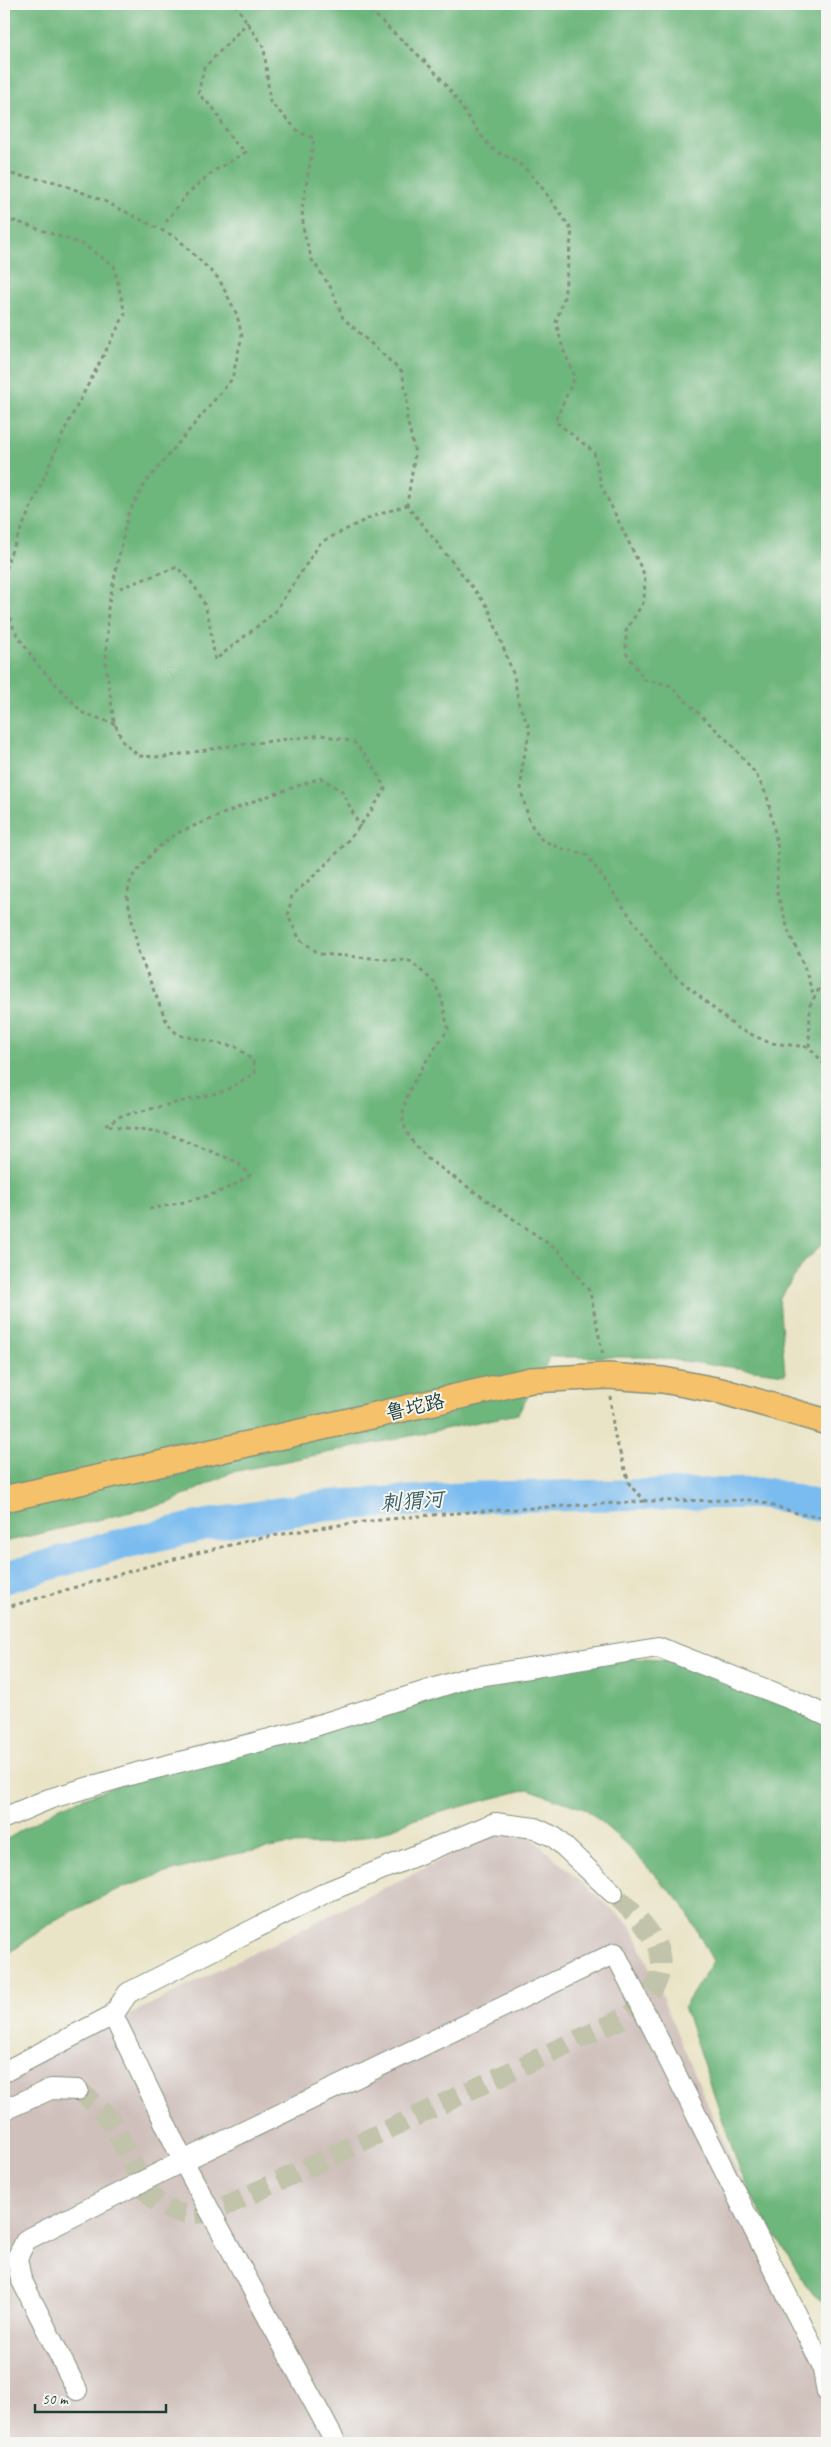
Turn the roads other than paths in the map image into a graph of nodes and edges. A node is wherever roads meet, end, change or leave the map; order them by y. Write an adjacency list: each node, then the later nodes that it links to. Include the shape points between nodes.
1 (827, 1422): 2 (main road, 鲁坨路, bridge, via 722,1391 663,1380 608,1376 531,1380)
2 (4, 1499)
3 (827, 1716): 4 (lane, via 658,1647 466,1678 293,1733 49,1799)
4 (4, 1818)
5 (613, 1893): 6 (lane, via 554,1837 535,1828 495,1824 329,1891 128,1993)
6 (113, 2014): 7 (lane); 10 (lane)
7 (4, 2072)
8 (78, 2090): 9 (lane, via 51,2089)
9 (4, 2110)
10 (183, 2161): 11 (lane, via 615,1953); 12 (lane, via 26,2240 17,2258 21,2279); 14 (lane)
11 (825, 2364): 13 (lane)
12 (78, 2390)
13 (827, 2392)
14 (336, 2443)

